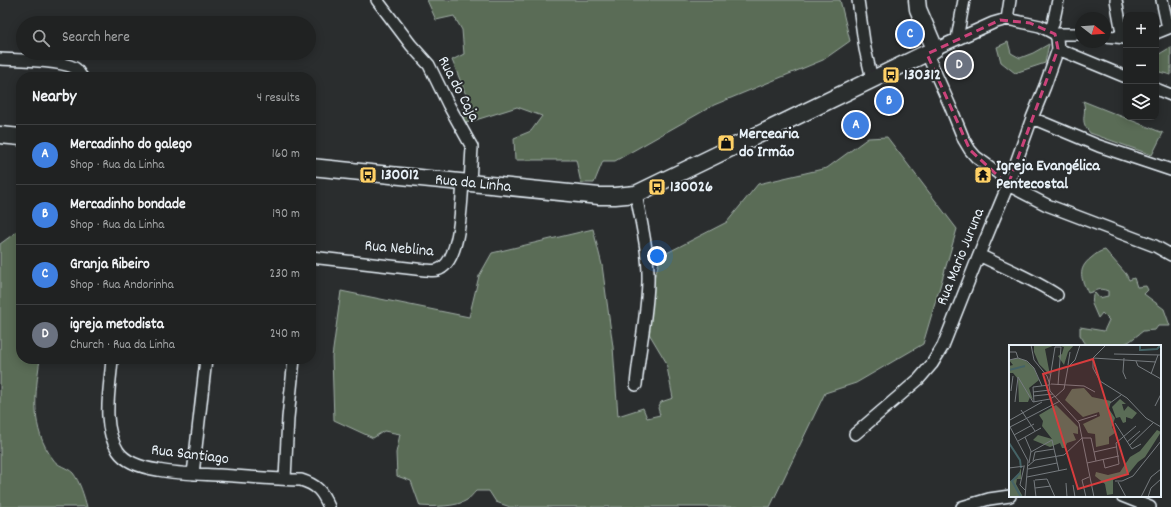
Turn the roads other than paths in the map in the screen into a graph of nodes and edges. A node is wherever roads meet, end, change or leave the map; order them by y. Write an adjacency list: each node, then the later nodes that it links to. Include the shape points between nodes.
1 (377, 0): 33 (street, Rua do Caja, via 429,65 472,147)
2 (858, 0): 25 (street)
3 (917, 0): 19 (street)
4 (964, 0): 17 (street)
5 (1010, 0): 9 (street)
6 (1058, 0): 11 (street)
7 (1116, 0): 14 (street)
8 (1162, 0): 10 (street)
9 (1007, 19): 11 (street, Rua da Linha); 17 (street, Rua da Linha)
10 (1170, 27): 12 (street)
11 (1053, 29): 13 (street, Rua da Linha); 18 (street)
12 (1159, 31)
13 (1075, 33)
14 (1123, 33)
15 (1111, 37): 16 (street)
16 (1123, 38)
17 (957, 39): 19 (street, Rua da Linha)
18 (1058, 48): 24 (street); 28 (street, Rua Mario Juruna)
19 (931, 52): 25 (street, Rua da Linha); 34 (street, via 964,140 970,150 998,173)
20 (0, 59): 21 (street)
21 (16, 60)
22 (16, 60): 23 (street, via 66,65)
23 (78, 72)
24 (1123, 75)
25 (872, 79): 35 (street, Rua da Linha)
26 (1159, 90): 27 (street)
27 (1171, 95)
28 (1032, 118): 32 (street, via 1100,146); 34 (street, Rua Mario Juruna)
29 (0, 135): 30 (street)
30 (16, 137)
31 (316, 168): 33 (street, Rua da Linha)
32 (1171, 170)
33 (466, 183): 35 (street, Rua da Linha, via 599,196); 38 (street, Rua Neblina, via 454,252 446,265 438,270)
34 (1008, 185): 36 (street, Rua Mario Juruna); 37 (street, via 1046,205 1155,246)
35 (636, 194): 43 (street, via 648,267 643,336)
36 (979, 255): 39 (street, via 1035,281); 44 (street, Rua Mario Juruna, via 943,346 932,364 919,379)
37 (1171, 255)
38 (316, 258)
39 (1057, 295)
40 (112, 364): 45 (street, Rua Santiago, via 107,415 110,435 119,452 129,461 143,466)
41 (205, 364): 45 (street)
42 (293, 364): 46 (street)
43 (636, 385)
44 (855, 434)
45 (193, 474): 46 (street, Rua Santiago)
46 (285, 479): 49 (street, Rua Santiago, via 311,483 320,490)
47 (1009, 496): 50 (street)
48 (1125, 497): 51 (street)
49 (329, 507)
50 (962, 507)
51 (1150, 507)

